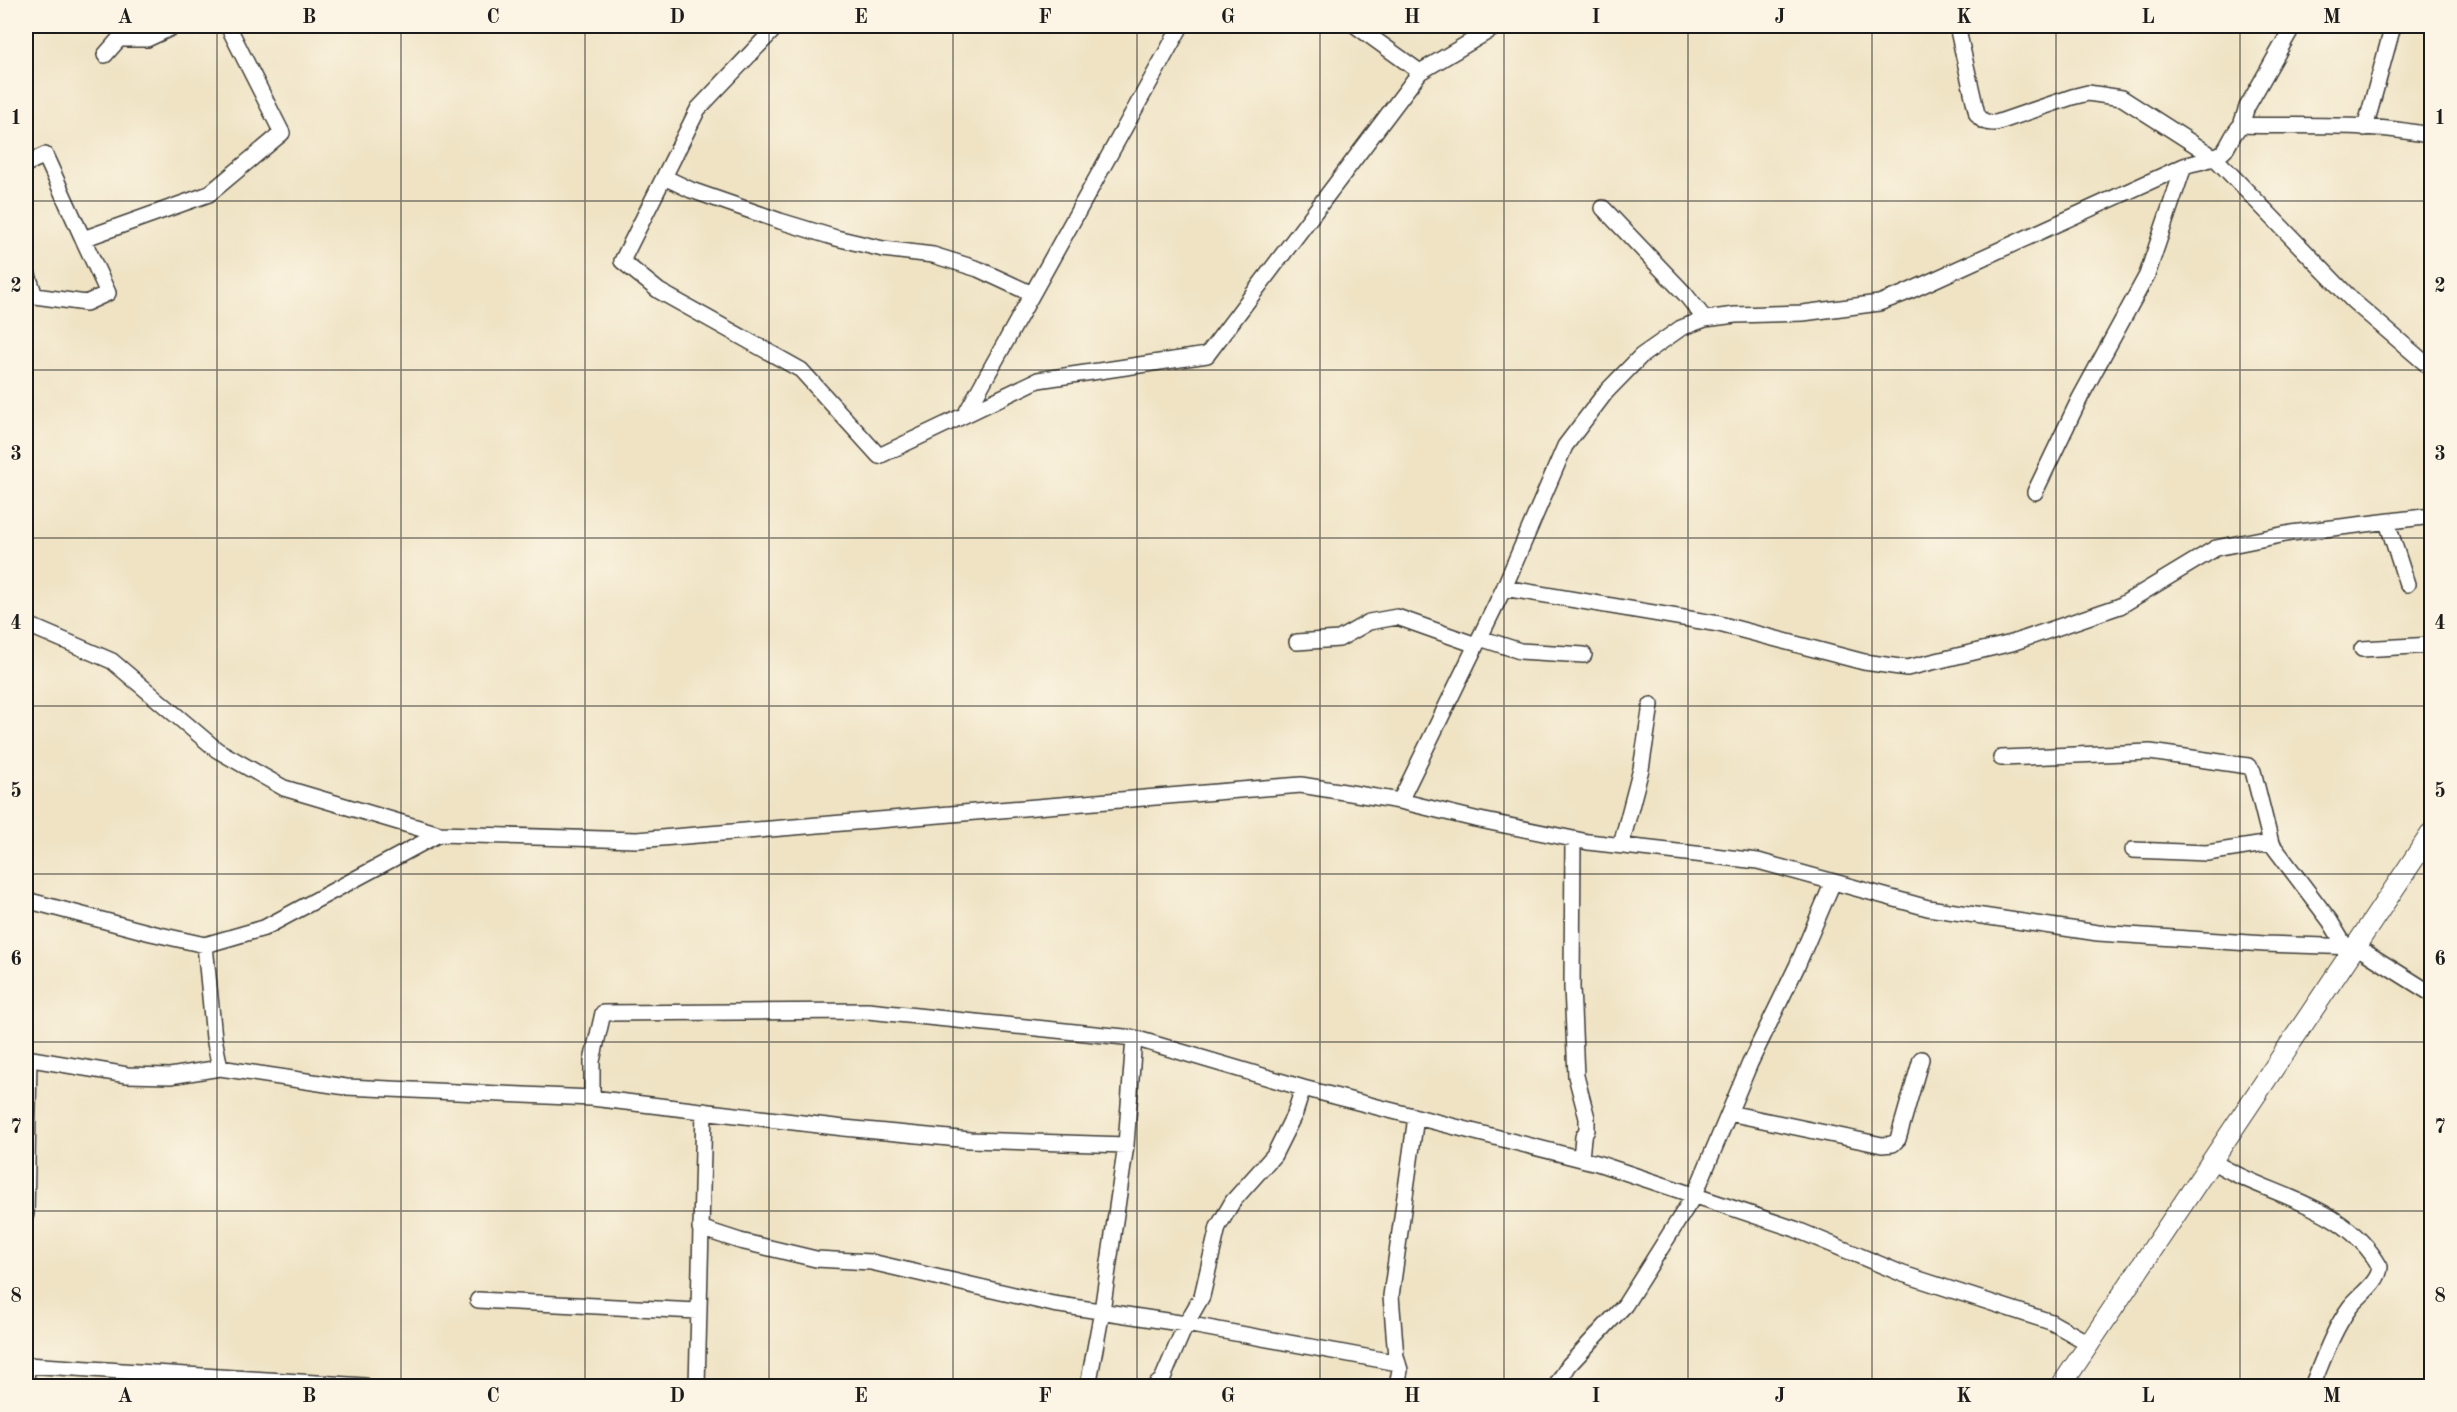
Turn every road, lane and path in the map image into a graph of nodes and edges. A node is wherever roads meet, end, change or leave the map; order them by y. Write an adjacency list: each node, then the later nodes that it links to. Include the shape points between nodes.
1 (175, 26): 10 (street, via 147,39 119,39)
2 (228, 26): 20 (street, via 282,133 209,194)
3 (777, 26): 18 (street, via 698,109)
4 (1180, 26): 22 (street)
5 (1356, 26): 11 (street)
6 (1497, 26): 11 (street)
7 (1957, 26): 15 (street, via 1981,120 1996,123 2072,97 2105,94 2122,98)
8 (2293, 26): 12 (street, via 2247,107)
9 (2393, 26): 13 (street)
10 (105, 55)
11 (1420, 72): 25 (street, via 1207,355 1038,380)
12 (2241, 125): 13 (street); 15 (street, via 2224,151)
13 (2365, 128): 14 (street)
14 (2432, 136)
15 (2214, 157): 17 (street); 24 (street, via 2353,301)
16 (26, 164): 20 (street, via 45,155)
17 (2184, 166): 23 (street, via 1879,303); 26 (street, via 2147,275 2080,398)
18 (664, 177): 22 (street, via 691,190 836,238 933,255 978,269); 25 (street, via 622,261 659,291 801,370 879,456)
19 (1603, 208): 23 (street)
20 (83, 238): 21 (street, via 108,292 86,303 35,296)
21 (26, 269)
22 (1032, 294): 25 (street)
23 (1705, 319): 30 (street, via 1681,328 1641,356 1606,392 1565,446)
24 (2432, 369)
25 (965, 415)
26 (2035, 492)
27 (2432, 516): 28 (street)
28 (2387, 522): 29 (street); 30 (street, via 2291,533 2216,548 2120,606 2012,643 1907,668 1864,662 1719,624)
29 (2407, 584)
30 (1504, 588): 32 (street)
31 (26, 624): 41 (street, via 112,661 217,750 284,788)
32 (1478, 641): 33 (street, via 1397,617 1369,622 1339,639); 36 (street, via 1520,651); 39 (street)
33 (1297, 642)
34 (2432, 645): 35 (street)
35 (2362, 649)
36 (1584, 655)
37 (1651, 705): 44 (street, via 1641,769)
38 (2001, 758): 43 (street, via 2150,752 2248,766 2253,771)
39 (1400, 801): 41 (street, via 1301,785 637,840); 42 (street)
40 (2432, 832): 49 (main road)
41 (439, 834): 48 (street, via 264,928)
42 (1573, 838): 44 (street); 61 (street, via 1576,1076 1587,1118)
43 (2271, 843): 45 (street, via 2207,853); 49 (street)
44 (1621, 845): 46 (street, via 1758,861)
45 (2133, 850)
46 (1833, 882): 49 (street, via 1928,908 2098,933); 58 (street)
47 (26, 900): 48 (street)
48 (205, 945): 54 (street)
49 (2351, 946): 50 (street); 62 (main road)
50 (2432, 994)
51 (1134, 1038): 55 (street); 56 (street, via 868,1011 603,1013 592,1061); 60 (street)
52 (27, 1059): 54 (street, via 127,1075 170,1076); 64 (street)
53 (1921, 1059): 58 (street, via 1898,1139 1893,1144 1882,1145)
54 (220, 1068): 56 (street, via 346,1087)
55 (1303, 1088): 59 (street); 69 (street, via 1280,1145 1233,1201 1218,1227 1202,1296)
56 (592, 1098): 57 (street)
57 (704, 1111): 60 (street, via 970,1140); 65 (street)
58 (1729, 1113): 63 (street)
59 (1416, 1117): 61 (street); 71 (street, via 1391,1296)
60 (1126, 1145): 68 (street)
61 (1581, 1159): 63 (street)
62 (2212, 1161): 70 (main road); 82 (street, via 2231,1173 2318,1209 2356,1233 2380,1267 2378,1276 2349,1307)
63 (1695, 1194): 70 (street, via 1795,1229 1903,1274 2051,1322); 80 (street, via 1625,1305 1569,1365)
64 (26, 1214)
65 (700, 1228): 67 (street); 68 (street, via 816,1259 895,1266 1053,1304)
66 (478, 1300): 67 (street)
67 (698, 1311): 76 (street)
68 (1102, 1311): 69 (street); 77 (street)
69 (1186, 1324): 71 (street); 78 (street, via 1162,1380)
70 (2090, 1344): 81 (main road)
71 (1398, 1363): 79 (street)
72 (26, 1365): 73 (street); 74 (street)
73 (309, 1385): 75 (street)
74 (26, 1386)
75 (365, 1386)
76 (697, 1386)
77 (1088, 1386)
78 (1155, 1386)
79 (1397, 1386)
80 (1556, 1386)
81 (2061, 1386)
82 (2312, 1386)

